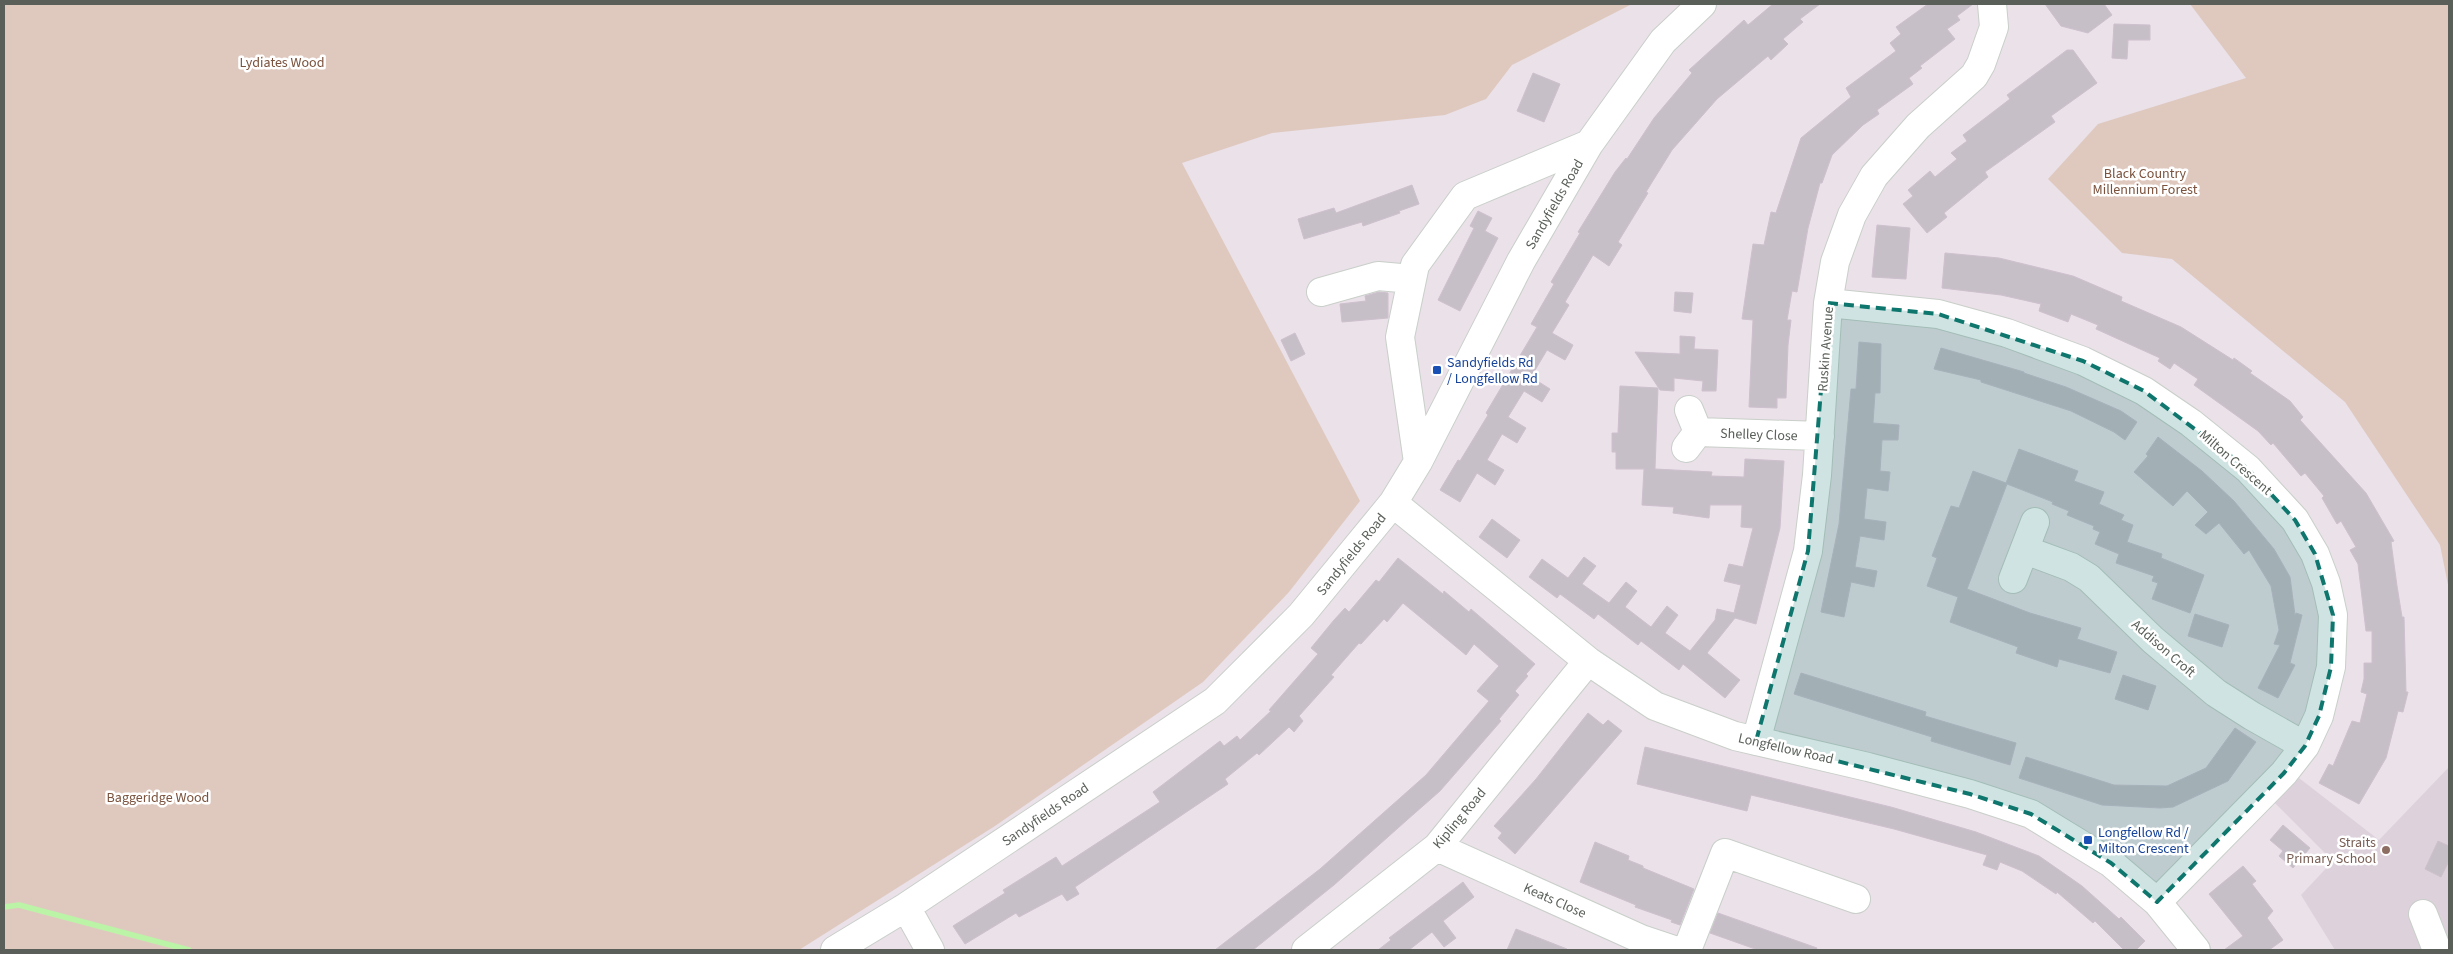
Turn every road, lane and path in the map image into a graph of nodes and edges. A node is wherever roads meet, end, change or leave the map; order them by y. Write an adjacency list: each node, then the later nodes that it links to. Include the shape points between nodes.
1 (1702, 4): 3 (street, Sandyfields Road, via 1663,41)
2 (1992, 4): 6 (street, Ruskin Avenue, via 1994,27 1974,76 1918,126 1874,176 1852,215 1835,262)
3 (1588, 144): 4 (street, via 1465,196 1415,265); 9 (street, Sandyfields Road, via 1521,261)
4 (1412, 279): 5 (street, via 1378,276); 9 (street, via 1400,338)
5 (1321, 292)
6 (1828, 303): 8 (street, Ruskin Avenue); 16 (street, Milton Crescent, via 1938,314 2006,333 2084,361 2144,391 2192,423 2248,469 2295,520 2315,554 2333,615 2327,687 2319,716)
7 (1691, 430): 8 (street, Shelley Close)
8 (1820, 436): 15 (street, Ruskin Avenue, via 1808,550)
9 (1418, 462): 10 (street, Sandyfields Road)
10 (1392, 503): 14 (street, Longfellow Road); 20 (street, Sandyfields Road, via 1301,615 1215,701)
11 (2035, 522): 12 (street)
12 (2025, 550): 13 (street); 16 (street, Addison Croft, via 2071,567 2089,578 2153,640 2216,693)
13 (2013, 579)
14 (1588, 661): 15 (street, Longfellow Road, via 1656,706); 17 (street, Kipling Road)
15 (1756, 741): 19 (street, Longfellow Road, via 1952,789 2031,814 2111,863)
16 (2305, 746): 19 (street, Milton Crescent, via 2284,773)
17 (1437, 847): 24 (street, Kipling Road); 25 (street, Keats Close)
18 (1856, 899): 26 (street, via 1725,853)
19 (2157, 902): 27 (street, Longfellow Road)
20 (906, 907): 22 (street, Sandyfields Road); 23 (street)
21 (2423, 914): 28 (street)
22 (835, 950)
23 (930, 950)
24 (1306, 950)
25 (1674, 950)
26 (1687, 950)
27 (2196, 950)
28 (2437, 950)

